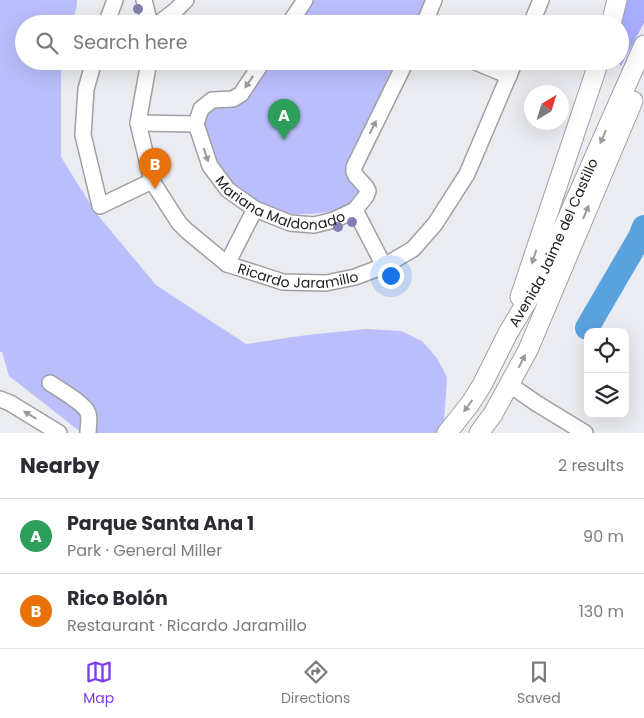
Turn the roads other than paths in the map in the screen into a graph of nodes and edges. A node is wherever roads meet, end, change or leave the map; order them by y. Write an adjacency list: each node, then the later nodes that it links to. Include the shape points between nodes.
1 (115, 0): 8 (street)
2 (144, 0): 9 (street)
3 (186, 0): 10 (street)
4 (305, 0): 11 (street)
5 (434, 0): 12 (street)
6 (541, 0): 13 (street)
7 (617, 0): 14 (main road)
8 (109, 15)
9 (148, 15)
10 (170, 15)
11 (294, 15)
12 (428, 15)
13 (535, 15)
14 (613, 15)
15 (644, 45): 32 (main road, Avenida Jaime del Castillo, one-way to 32, via 541,278)
16 (91, 70): 27 (street, via 86,89 83,136 100,206)
17 (147, 70): 25 (street, Ricardo Jaramillo)
18 (257, 70): 26 (street, one-way to 26, via 241,94 233,99 212,100 201,109)
19 (402, 70): 29 (street, Mariana Maldonado, one-way to 19, via 368,192 354,167)
20 (495, 70): 23 (street)
21 (511, 70): 23 (street, Ricardo Jaramillo)
22 (596, 70): 32 (main road, one-way to 32)
23 (509, 76): 31 (street, Ricardo Jaramillo, via 467,174 435,224 413,249)
24 (644, 77): 34 (main road, Avenida Jaime del Castillo, one-way to 24, via 528,350)
25 (138, 123): 26 (street); 27 (street, Ricardo Jaramillo)
26 (196, 124): 28 (street, Mariana Maldonado, one-way to 28, via 210,166 228,190)
27 (152, 181): 30 (street, Ricardo Jaramillo, via 179,223)
28 (255, 209): 29 (street, Mariana Maldonado, via 290,223 314,225); 30 (street)
29 (355, 210): 31 (street)
30 (227, 264): 31 (street, Ricardo Jaramillo, via 283,282 326,283)
31 (384, 266)
32 (508, 333): 38 (main road, Avenida Jaime del Castillo, one-way to 38, via 482,385)
33 (50, 383): 37 (street, via 88,412)
34 (510, 385): 39 (main road, Avenida Jaime del Castillo); 40 (street)
35 (0, 399): 36 (street, one-way to 35)
36 (59, 433)
37 (88, 433)
38 (447, 433)
39 (479, 433)
40 (585, 433)

